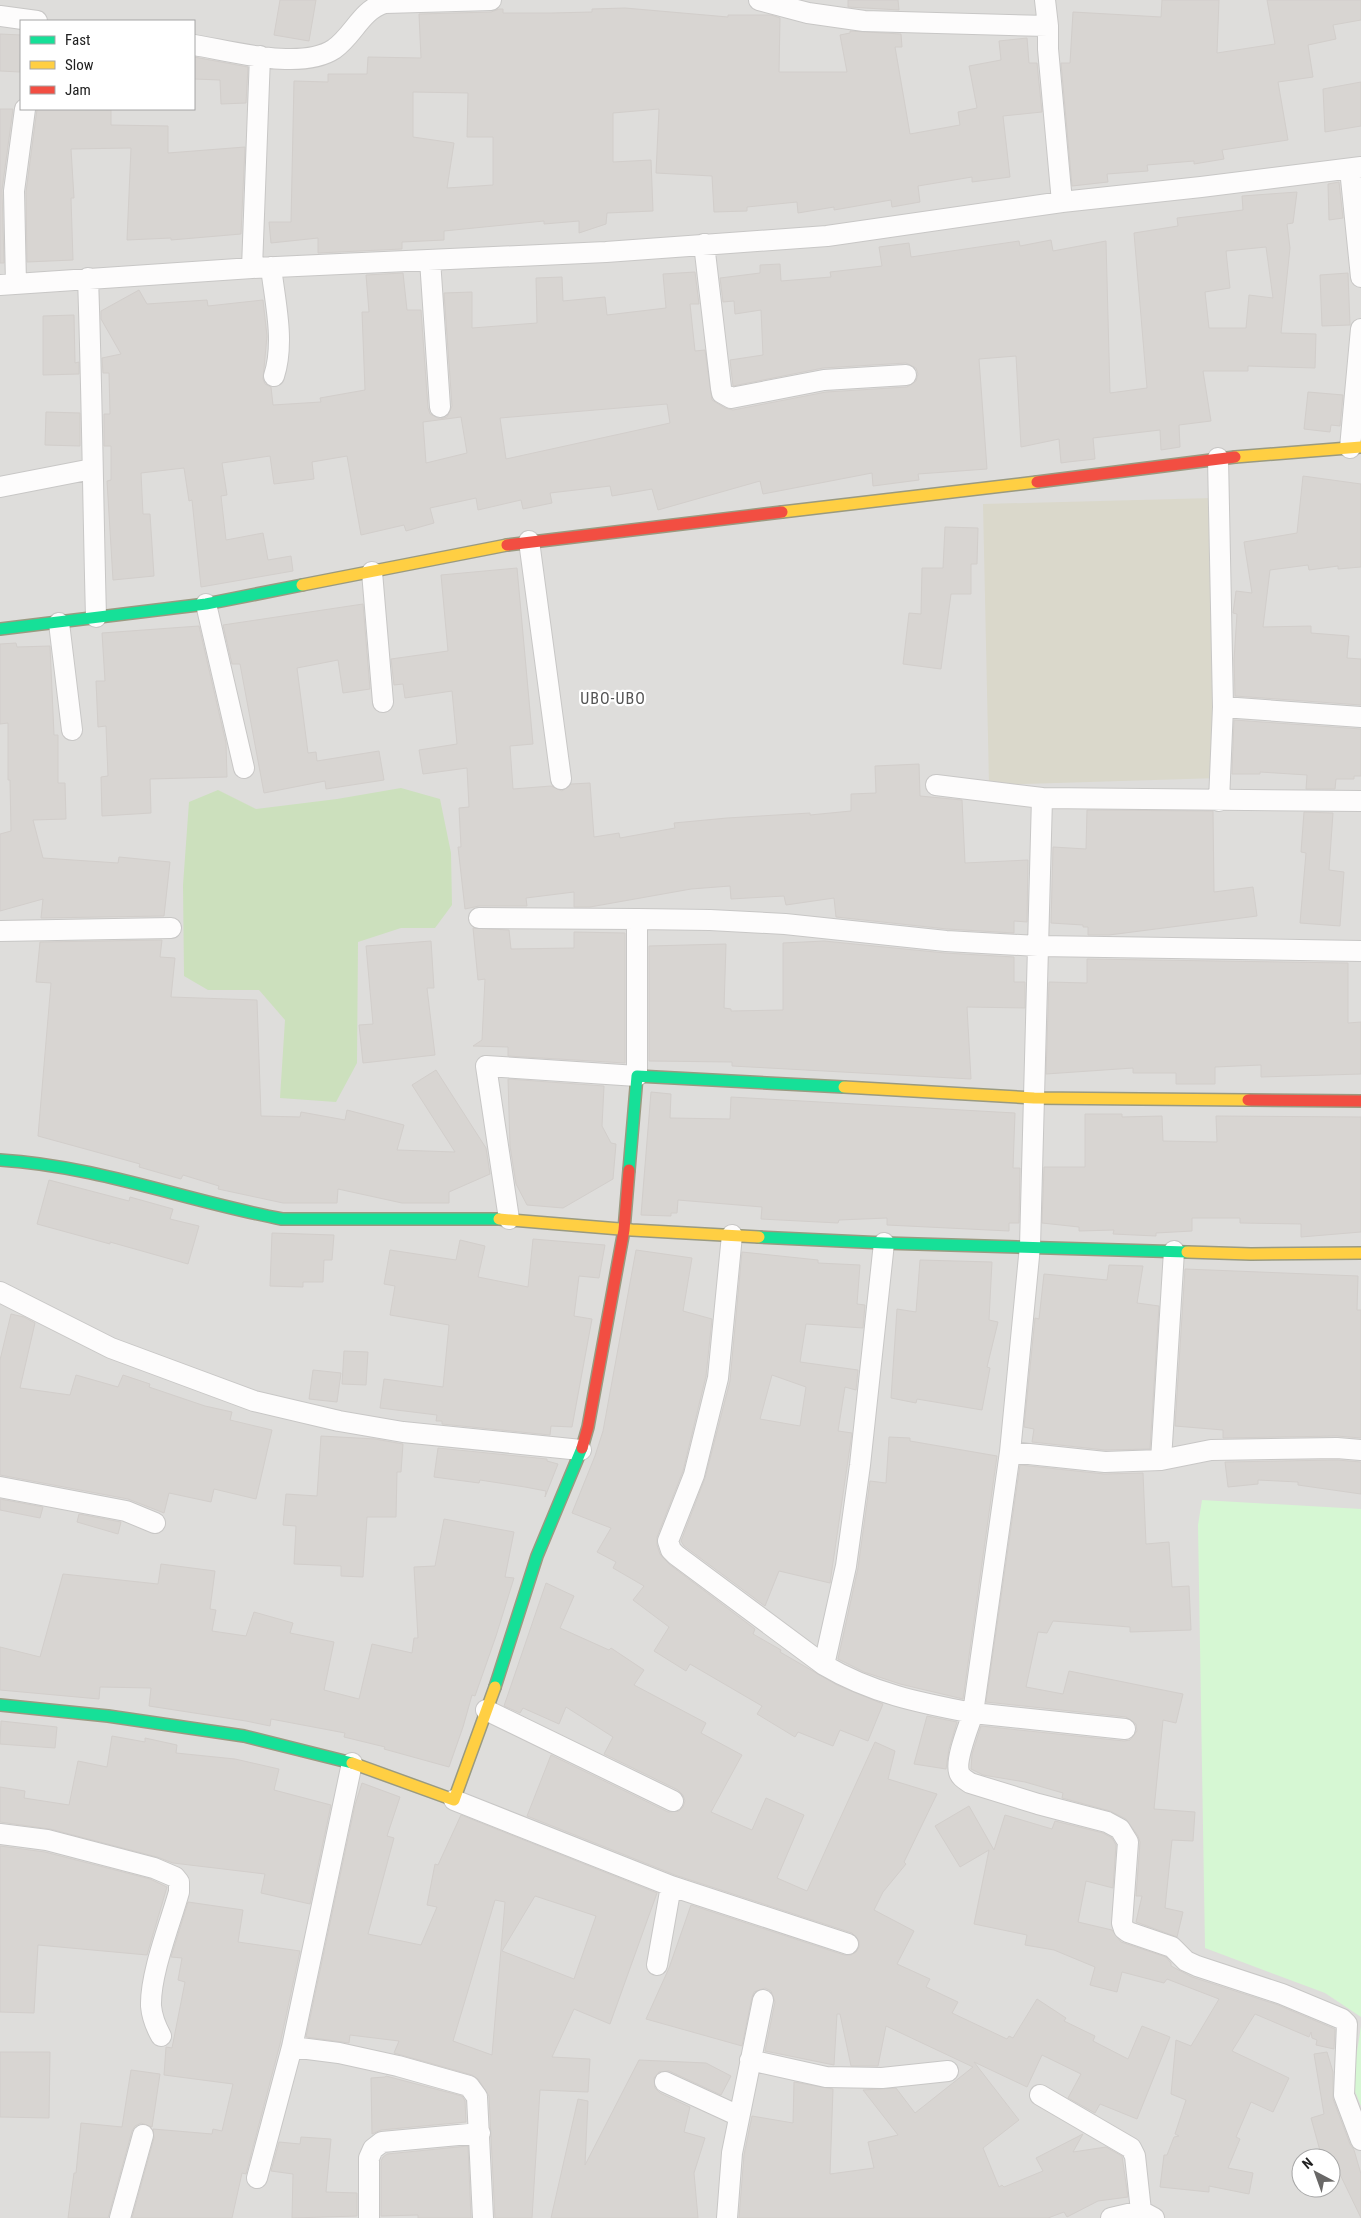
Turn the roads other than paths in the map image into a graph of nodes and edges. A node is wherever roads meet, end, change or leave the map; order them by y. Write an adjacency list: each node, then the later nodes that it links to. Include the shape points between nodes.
1 (491, 0): 8 (street, via 386,3 368,11 335,48 323,54 298,59)
2 (759, 0): 6 (street, via 864,21)
3 (1045, 0): 6 (street)
4 (0, 16): 5 (street)
5 (22, 20)
6 (1048, 26): 11 (street)
7 (195, 45): 8 (street)
8 (260, 56): 14 (street)
9 (24, 110): 17 (street, via 14,191)
10 (1355, 168): 11 (street); 15 (street)
11 (1062, 202): 12 (street, via 827,236)
12 (704, 244): 13 (street); 19 (street, via 721,388 727,397 824,380)
13 (430, 260): 14 (street); 21 (street)
14 (261, 267): 16 (street); 20 (street, via 278,330)
15 (1361, 277)
16 (88, 278): 17 (street); 24 (street)
17 (8, 285)
18 (1361, 329): 22 (street)
19 (906, 375)
20 (274, 376)
21 (440, 407)
22 (1355, 448): 23 (street)
23 (1218, 458): 26 (street); 33 (street)
24 (92, 469): 25 (street); 29 (street)
25 (0, 487)
26 (529, 541): 27 (street); 37 (street)
27 (372, 572): 28 (street); 32 (street)
28 (206, 604): 29 (street); 36 (street)
29 (96, 617): 30 (street)
30 (59, 623): 31 (street); 35 (street)
31 (0, 630)
32 (382, 702)
33 (1224, 707): 34 (street); 40 (street)
34 (1361, 717)
35 (72, 730)
36 (244, 768)
37 (561, 779)
38 (936, 785): 39 (street)
39 (1042, 798): 40 (street); 46 (street)
40 (1219, 801): 41 (street)
41 (1361, 801)
42 (480, 918): 43 (street)
43 (637, 919): 46 (street, via 785,924 946,941); 48 (street)
44 (171, 928): 45 (street)
45 (0, 931)
46 (1038, 946): 47 (street); 49 (street)
47 (1361, 951)
48 (637, 1076): 49 (street); 52 (street, via 486,1066); 53 (street)
49 (1034, 1098): 50 (street); 56 (street)
50 (1361, 1101)
51 (0, 1160): 52 (street, via 61,1164 282,1219)
52 (509, 1219): 53 (street)
53 (624, 1230): 54 (street); 60 (street)
54 (732, 1235): 55 (street); 66 (street, via 718,1378 694,1475 668,1541 676,1555)
55 (884, 1243): 56 (street); 66 (street, via 846,1566)
56 (1030, 1246): 57 (street); 62 (street)
57 (1174, 1251): 58 (street); 63 (street)
58 (1361, 1254)
59 (0, 1292): 60 (street, via 112,1348 254,1401 339,1422 403,1432)
60 (581, 1450): 68 (street, via 537,1556)
61 (1361, 1450): 63 (street, via 1211,1450)
62 (1010, 1452): 63 (street, via 1105,1462); 69 (street)
63 (1161, 1460)
64 (0, 1487): 65 (street, via 126,1511)
65 (155, 1523)
66 (824, 1665): 69 (street, via 845,1677 909,1700)
67 (0, 1705): 71 (street, via 244,1736)
68 (486, 1710): 72 (street); 73 (street)
69 (973, 1713): 70 (street); 88 (street, via 958,1762 962,1778 1038,1804 1107,1822 1123,1833 1128,1842 1124,1929 1172,1947 1192,1964 1332,2013 1347,2024 1344,2095)
70 (1125, 1730)
71 (352, 1763): 72 (street); 80 (street)
72 (454, 1800): 75 (street)
73 (673, 1801)
74 (0, 1834): 79 (street, via 64,1844 154,1868 179,1882 154,1981 151,2006)
75 (671, 1886): 76 (street); 77 (street)
76 (848, 1944)
77 (657, 1965)
78 (763, 2000): 81 (street)
79 (160, 2036)
80 (292, 2047): 86 (street, via 389,2064 469,2086 477,2097); 89 (street)
81 (750, 2060): 82 (street, via 826,2078 882,2078); 85 (street)
82 (948, 2071)
83 (665, 2082): 85 (street)
84 (1040, 2095): 90 (street, via 1131,2148 1136,2156)
85 (739, 2116): 94 (street)
86 (480, 2133): 92 (street, via 382,2142 373,2148 369,2158); 93 (street)
87 (142, 2135): 91 (street)
88 (1361, 2140)
89 (257, 2178)
90 (1148, 2214): 95 (street)
91 (120, 2218)
92 (369, 2218)
93 (483, 2218)
94 (726, 2218)
95 (1111, 2218)

